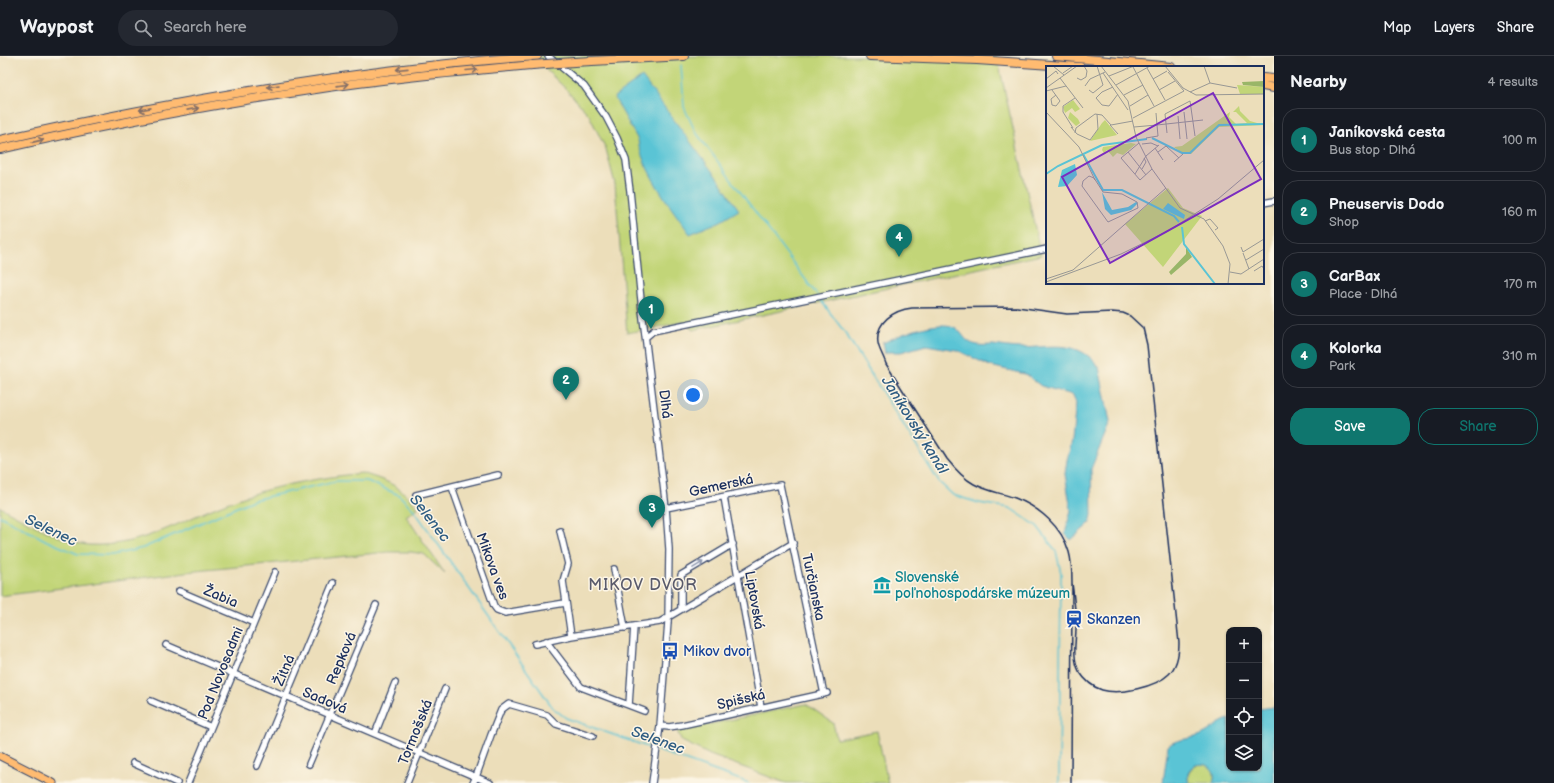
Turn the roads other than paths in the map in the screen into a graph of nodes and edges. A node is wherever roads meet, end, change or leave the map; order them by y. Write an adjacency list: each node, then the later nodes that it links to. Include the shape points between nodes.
1 (537, 56): 6 (highway)
2 (548, 56): 18 (street, Dlhá, via 584,86 618,138 626,160)
3 (684, 56): 14 (highway, one-way to 3, bridge, via 152,116 304,90 532,65)
4 (870, 56): 7 (highway)
5 (1056, 56): 8 (highway)
6 (524, 57): 13 (highway, one-way to 13, via 386,71 258,89)
7 (1065, 66)
8 (1161, 66)
9 (1264, 78): 10 (highway)
10 (1274, 79)
11 (1264, 86): 12 (highway)
12 (1274, 88)
13 (0, 140)
14 (0, 149)
15 (1274, 201): 16 (street)
16 (1264, 203)
17 (1046, 249): 18 (street, via 653,331)
18 (646, 336): 24 (street, Dlhá)
19 (498, 476): 21 (street)
20 (780, 485): 23 (street, Gemerská); 26 (street, Turčianska)
21 (452, 486): 22 (street); 33 (street, Mikova ves, via 497,610 505,613)
22 (416, 495)
23 (724, 497): 24 (street, Gemerská); 27 (street, Liptovská)
24 (666, 508): 36 (street, Dlhá, via 669,548)
25 (560, 530): 33 (street, via 568,564 562,581)
26 (793, 543): 30 (street); 47 (street, Turčianska)
27 (732, 544): 30 (street, Liptovská); 35 (street, one-way to 27, via 681,575)
28 (614, 569): 39 (street)
29 (275, 572): 37 (street, Pod Novosadmi)
30 (738, 575): 35 (street); 51 (street, Liptovská)
31 (333, 583): 48 (street, Žitná)
32 (179, 591): 37 (street, Žabia)
33 (565, 603): 40 (street)
34 (376, 605): 53 (street, Repková)
35 (681, 609): 36 (street)
36 (668, 617): 38 (street, via 660,622); 54 (street, Dlhá)
37 (254, 623): 44 (street, Pod Novosadmi)
38 (634, 626): 39 (street); 50 (street)
39 (625, 628): 40 (street)
40 (571, 636): 41 (street)
41 (546, 641): 42 (street); 50 (street, via 581,687)
42 (535, 644)
43 (166, 645): 44 (street, Sadová)
44 (233, 674): 48 (street, Sadová); 55 (street, Pod Novosadmi)
45 (395, 683): 56 (street)
46 (445, 689): 58 (street, Tormošská)
47 (826, 694): 51 (street, Spišská)
48 (286, 696): 53 (street, Sadová); 62 (street, Žitná)
49 (152, 701): 55 (street)
50 (629, 705): 52 (street)
51 (761, 707): 54 (street, Spišská, via 682,725)
52 (644, 710)
53 (330, 715): 56 (street, Sadová); 61 (street, Repková)
54 (660, 726): 70 (street, Dlhá)
55 (211, 727): 66 (street, Pod Novosadmi)
56 (375, 734): 58 (street, Sadová)
57 (593, 736): 63 (street, via 556,724 547,715 509,704 501,710)
58 (419, 753): 63 (street, Sadová); 67 (street, Tormošská)
59 (0, 756): 64 (main road)
60 (133, 763): 65 (street)
61 (310, 764)
62 (256, 766)
63 (476, 777): 68 (street); 69 (street, Sadová)
64 (53, 783)
65 (177, 783)
66 (188, 783)
67 (407, 783)
68 (473, 783)
69 (490, 783)
70 (652, 783)

